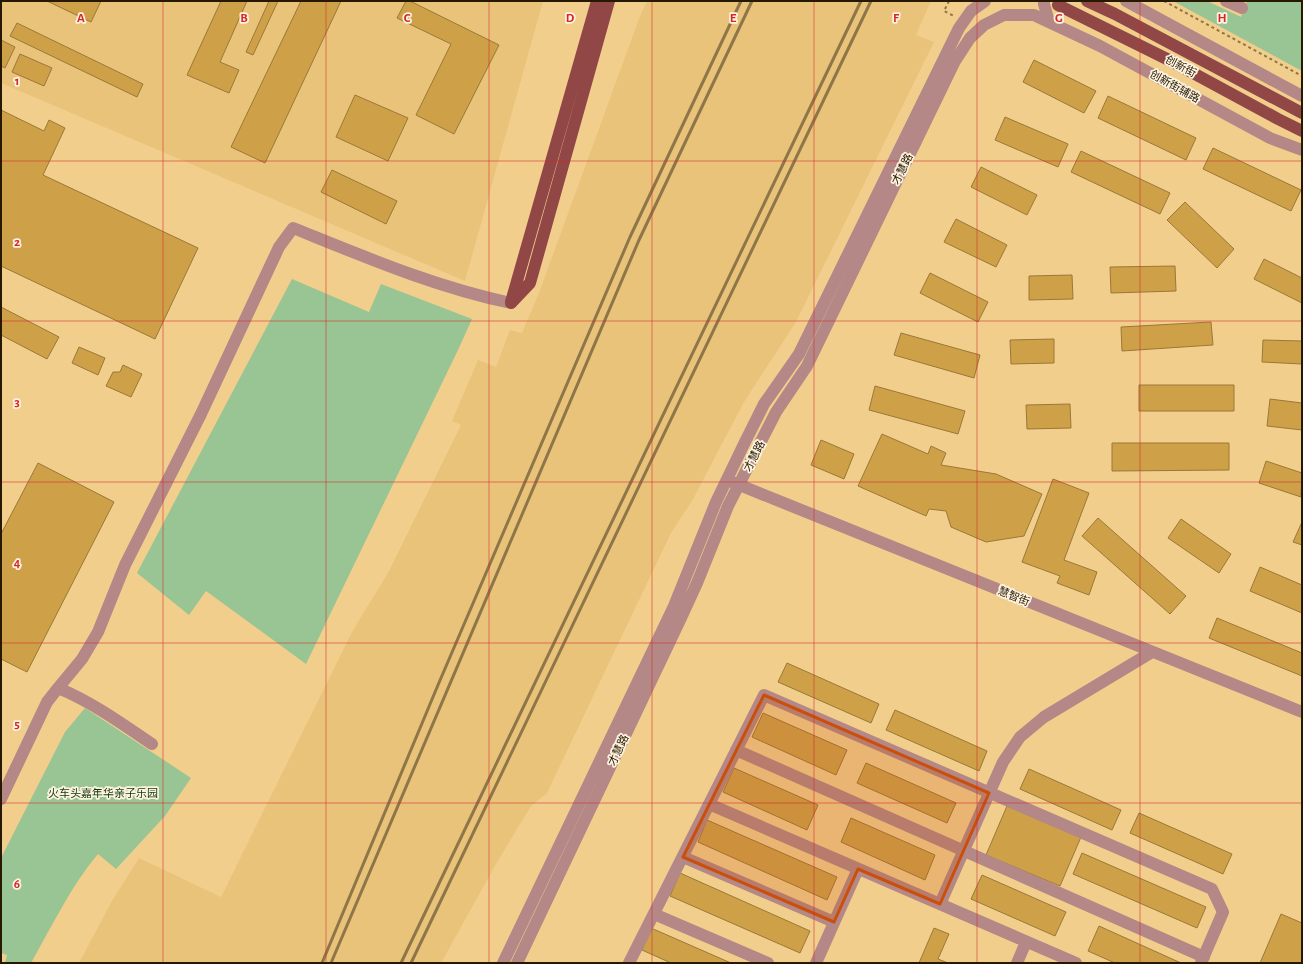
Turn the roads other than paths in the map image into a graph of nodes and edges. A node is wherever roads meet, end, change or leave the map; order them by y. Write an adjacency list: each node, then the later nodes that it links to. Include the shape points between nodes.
1 (597, 1): 16 (main road)
2 (609, 1): 16 (main road, via 530,283)
3 (985, 1): 9 (street, 才慧路)
4 (1044, 1): 11 (street)
5 (1087, 1): 13 (main road, 创新街)
6 (1126, 1): 12 (street)
7 (1226, 1): 10 (street)
8 (1058, 5): 14 (main road, 创新街)
9 (974, 6): 17 (street, 才慧路, via 959,28 799,354 764,404)
10 (1242, 8)
11 (1049, 22): 15 (street, 创新街辅路, via 1161,78 1270,138); 18 (street, 才慧路, via 1034,16 1004,15 984,25 970,38 955,61 807,366 776,412)
12 (1302, 96)
13 (1302, 113)
14 (1302, 130)
15 (1302, 150)
16 (511, 303): 20 (street, via 436,284 293,228 279,247 201,414 125,565 98,632 82,659)
17 (728, 476): 18 (street, 慧智街); 36 (street, 才慧路, via 674,606)
18 (741, 481): 19 (street, 慧智街); 21 (street, 慧智街); 37 (street, 才慧路, via 681,618)
19 (1152, 652): 22 (street, 慧智街); 25 (street, via 1030,728 1010,750)
20 (58, 688): 23 (street, via 107,714); 26 (street, via 47,702)
21 (1302, 704)
22 (1302, 712)
23 (152, 744)
24 (736, 750): 25 (street, via 764,695); 27 (street); 28 (street)
25 (990, 793): 28 (street); 35 (street, via 1212,889 1223,912)
26 (1, 799)
27 (709, 804): 29 (street); 30 (street)
28 (964, 851): 31 (street); 35 (street)
29 (683, 857): 32 (street); 33 (street)
30 (858, 869): 31 (street); 33 (street)
31 (940, 904): 34 (street)
32 (654, 914): 38 (street); 39 (street)
33 (834, 922): 40 (street)
34 (1026, 942): 41 (street); 42 (street)
35 (1202, 960)
36 (503, 963)
37 (517, 963)
38 (630, 963)
39 (768, 963)
40 (816, 963)
41 (1017, 963)
42 (1076, 963)

